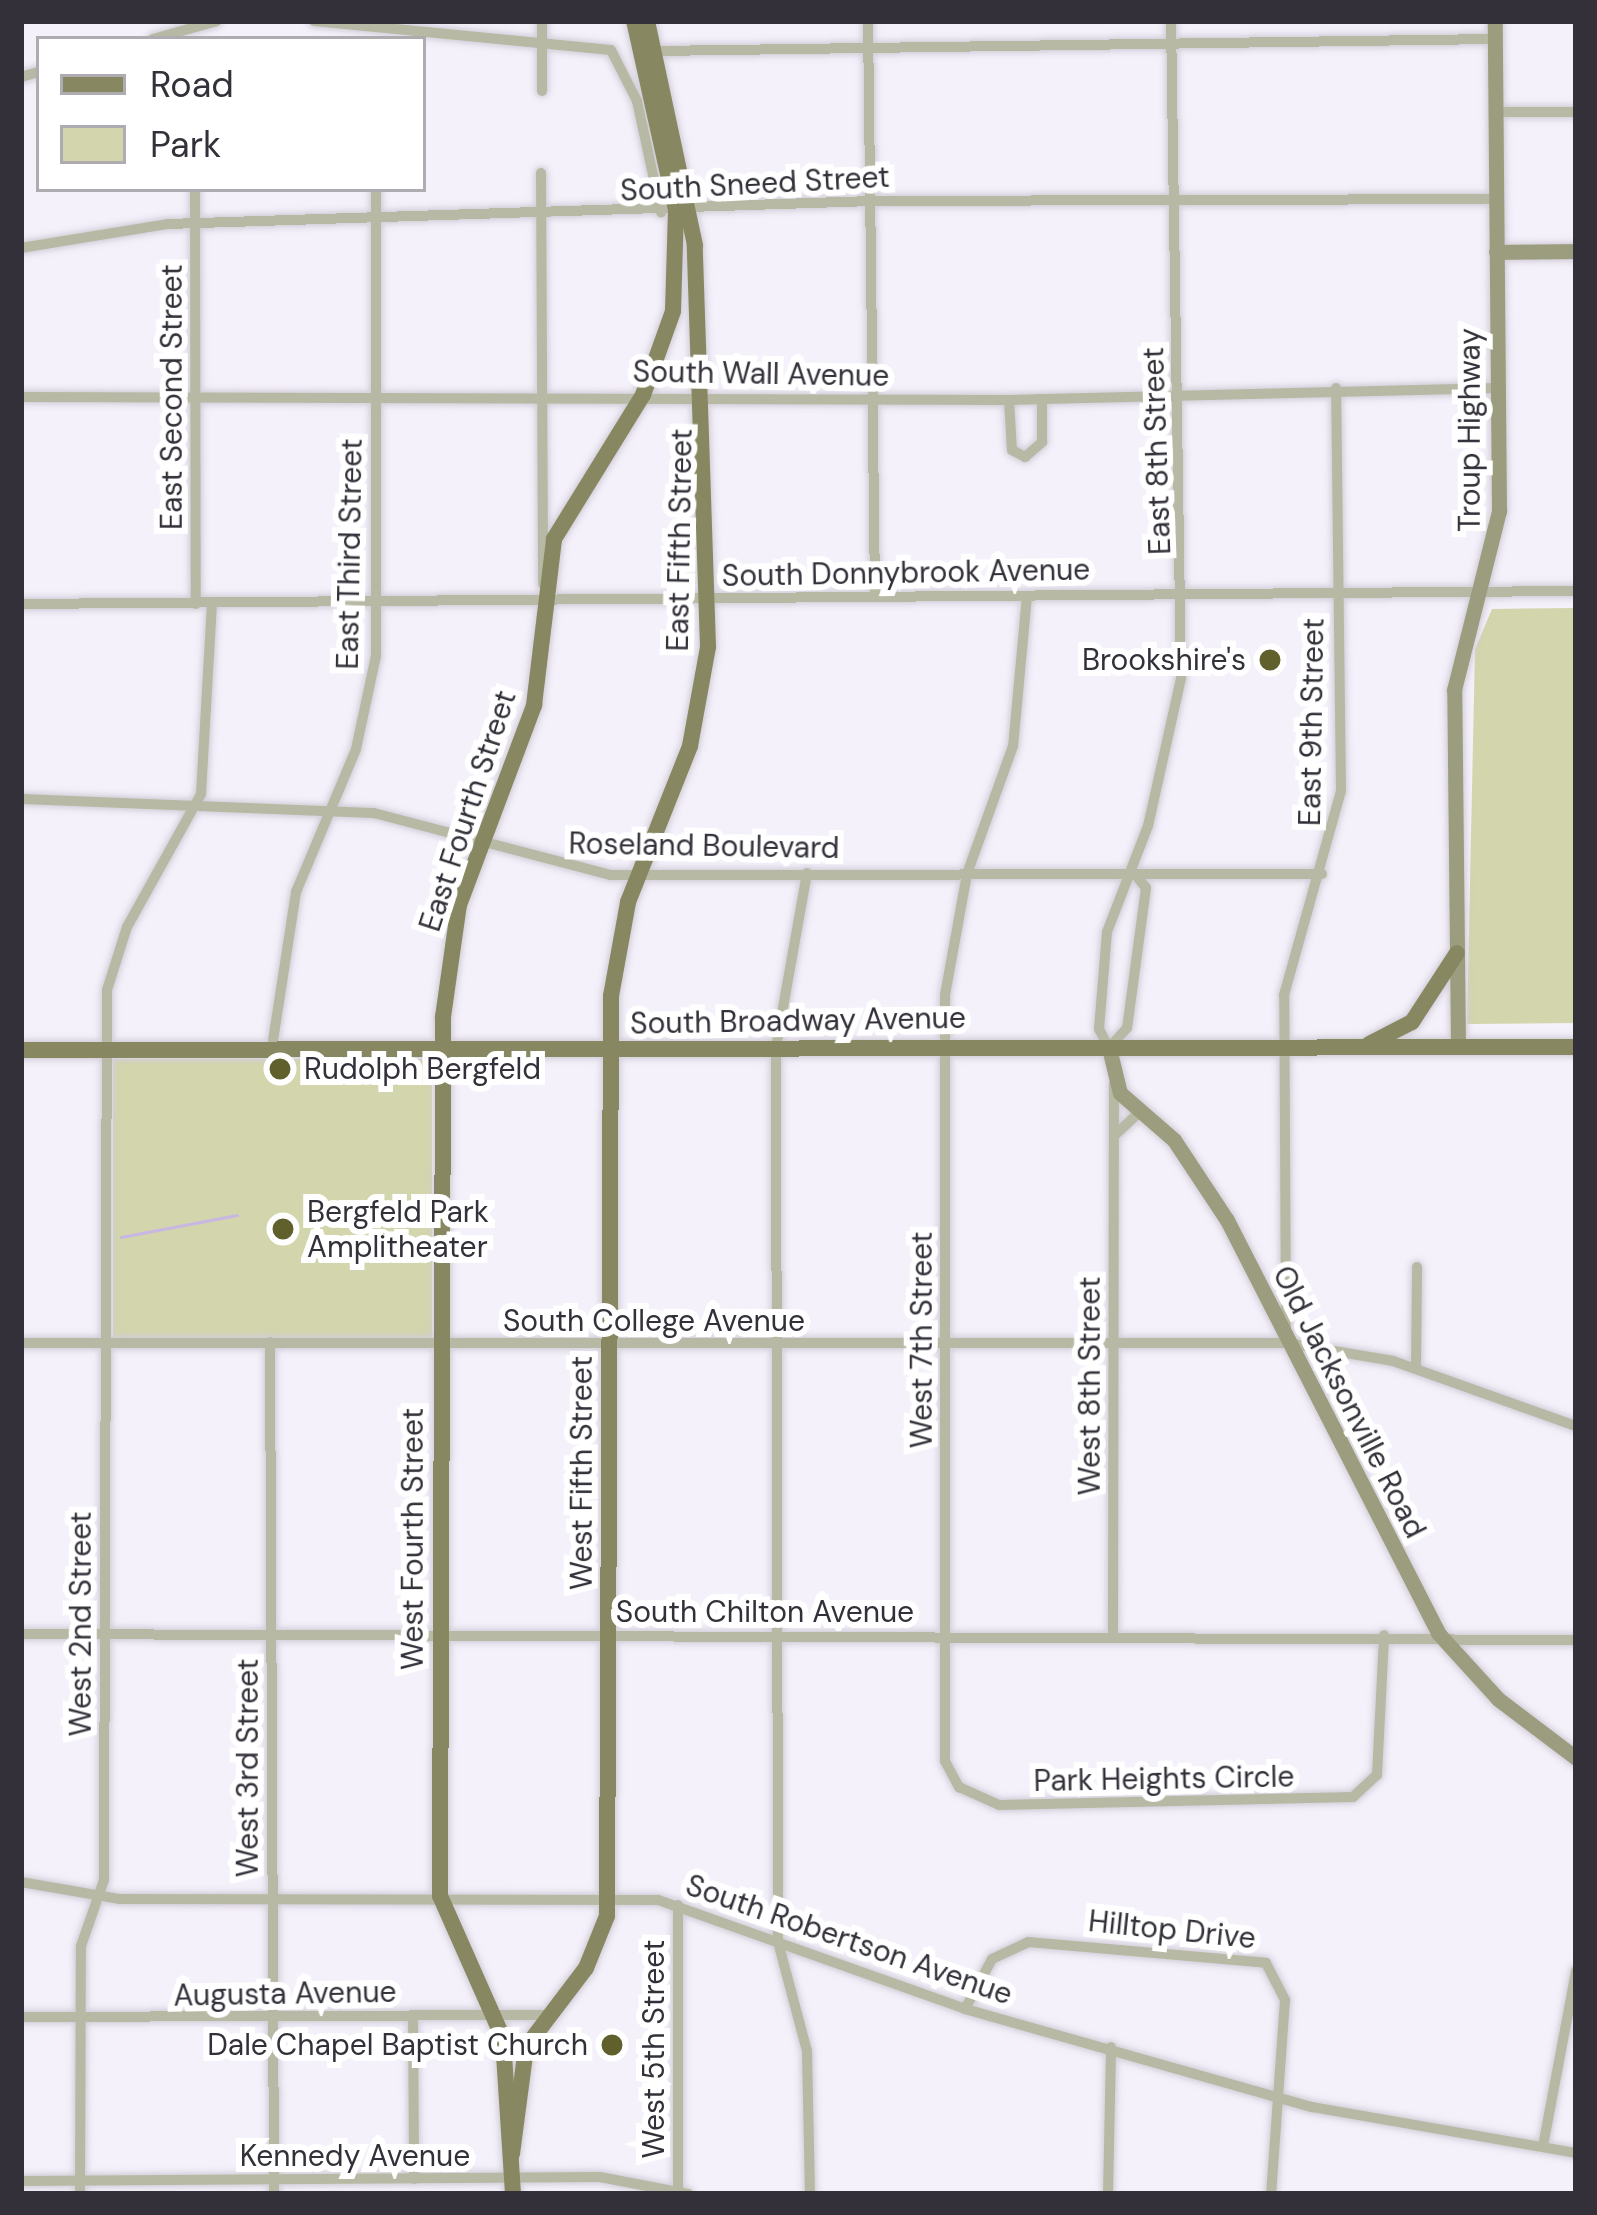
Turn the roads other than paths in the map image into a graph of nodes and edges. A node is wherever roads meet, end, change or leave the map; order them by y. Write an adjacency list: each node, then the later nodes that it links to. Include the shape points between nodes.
1 (217, 21): 8 (street)
2 (314, 21): 10 (street)
3 (542, 21): 14 (street)
4 (634, 21): 25 (main road, East Fifth Street)
5 (647, 21): 15 (main road, East Fifth Street)
6 (868, 21): 13 (street)
7 (1171, 21): 12 (street, East 8th Street)
8 (196, 29): 11 (street)
9 (1495, 30): 12 (street); 17 (main road, Troup Highway)
10 (376, 31): 14 (street)
11 (166, 36)
12 (1172, 41): 13 (street); 24 (street, East 8th Street)
13 (868, 43): 15 (street); 23 (street)
14 (543, 44): 16 (street); 25 (street, via 619,59)
15 (656, 51): 25 (main road, East Fifth Street)
16 (542, 92)
17 (1496, 112): 18 (street); 22 (main road, Troup Highway)
18 (1576, 112)
19 (541, 173): 26 (street, East Fourth Street)
20 (196, 192): 28 (street, East Second Street)
21 (376, 192): 27 (street, East Third Street)
22 (1496, 199): 24 (street, South Sneed Street); 31 (main road, Troup Highway)
23 (872, 201): 24 (street, South Sneed Street); 25 (street, South Sneed Street); 43 (street)
24 (1173, 202): 40 (street, East 8th Street)
25 (676, 210): 26 (street, South Sneed Street); 36 (main road, East Fifth Street, via 673,311); 38 (main road, East Fifth Street)
26 (542, 218): 27 (street, South Sneed Street); 34 (street, East Fourth Street)
27 (376, 221): 28 (street, South Sneed Street); 35 (street, East Third Street)
28 (195, 224): 29 (street, South Sneed Street); 37 (street, East Second Street)
29 (21, 248)
30 (1576, 251): 31 (main road)
31 (1496, 252): 33 (main road, Troup Highway)
32 (1336, 388): 33 (street, South Wall Avenue); 40 (street, South Wall Avenue); 46 (street, East 9th Street)
33 (1499, 388): 44 (main road, Troup Highway, via 1497,540)
34 (540, 392): 35 (street, South Wall Avenue); 36 (street, South Wall Avenue); 48 (street, East Fourth Street)
35 (376, 395): 37 (street, South Wall Avenue); 52 (street, East Third Street)
36 (643, 395): 38 (street, South Wall Avenue); 48 (main road, East Fourth Street, via 565,512)
37 (195, 396): 39 (street, South Wall Avenue); 54 (street, East Second Street)
38 (708, 397): 43 (street, South Wall Avenue); 51 (main road, East Fifth Street)
39 (21, 398)
40 (1180, 398): 42 (street, South Wall Avenue); 47 (street, East 8th Street)
41 (1009, 400): 42 (street, South Wall Avenue); 42 (street, via 1012,450 1025,457 1042,442); 43 (street, South Wall Avenue)
42 (1042, 400)
43 (872, 401): 49 (street)
44 (1480, 592): 45 (street, South Donnybrook Avenue); 46 (street, South Donnybrook Avenue); 65 (main road, Troup Highway, via 1454,690)
45 (1576, 592)
46 (1338, 593): 47 (street, South Donnybrook Avenue); 63 (street, East 9th Street, via 1341,791)
47 (1185, 595): 50 (street, South Donnybrook Avenue); 61 (street, East 8th Street, via 1176,725)
48 (543, 596): 51 (street, South Donnybrook Avenue); 52 (street, South Donnybrook Avenue); 59 (main road, East Fourth Street, via 529,724)
49 (875, 596): 50 (street, South Donnybrook Avenue); 51 (street, South Donnybrook Avenue)
50 (1027, 596): 62 (street, West 7th Street, via 1012,746)
51 (709, 599): 64 (main road, East Fifth Street, via 696,722)
52 (376, 602): 55 (street, South Donnybrook Avenue); 58 (street, East Third Street, via 369,699)
53 (21, 604): 54 (street, South Donnybrook Avenue)
54 (196, 604): 55 (street, South Donnybrook Avenue)
55 (212, 604): 57 (street, via 212,730)
56 (21, 800): 57 (street, Roseland Boulevard)
57 (196, 803): 58 (street, Roseland Boulevard); 73 (street, via 120,941)
58 (327, 810): 59 (street, Roseland Boulevard); 67 (street, East Third Street, via 285,936)
59 (481, 845): 64 (street, Roseland Boulevard, via 555,868); 74 (main road, East Fourth Street, via 455,922)
60 (807, 873): 62 (street, Roseland Boulevard); 64 (street, Roseland Boulevard); 68 (street, via 784,957)
61 (1134, 873): 62 (street, Roseland Boulevard); 63 (street, Roseland Boulevard); 70 (street, East 8th Street, via 1146,888 1126,1028); 70 (street, East 8th Street, via 1116,887 1107,932 1099,1029)
62 (967, 874): 66 (street, West 7th Street)
63 (1322, 874): 75 (street, East 9th Street, via 1288,962)
64 (637, 875): 77 (main road, East Fifth Street, via 613,968)
65 (1457, 953): 69 (main road, Troup Highway); 71 (main road, via 1412,1022)
66 (945, 1044): 68 (main road, South Broadway Avenue); 70 (main road, South Broadway Avenue); 91 (street, West 7th Street)
67 (272, 1047): 73 (main road, South Broadway Avenue); 74 (main road, South Broadway Avenue)
68 (776, 1047): 77 (main road, South Broadway Avenue); 88 (street)
69 (1458, 1047): 71 (main road, South Broadway Avenue); 72 (main road, South Broadway Avenue)
70 (1109, 1048): 75 (main road, South Broadway Avenue); 78 (main road)
71 (1360, 1048): 75 (main road, South Broadway Avenue)
72 (1576, 1048)
73 (105, 1049): 76 (main road, South Broadway Avenue); 86 (street, West 2nd Street)
74 (442, 1049): 77 (main road, South Broadway Avenue); 89 (main road, West Fourth Street)
75 (1283, 1049): 82 (street, East 9th Street)
76 (21, 1050)
77 (609, 1050): 90 (main road, West Fifth Street)
78 (1114, 1084): 79 (main road, Old Jacksonville Road); 80 (street, West 8th Street)
79 (1142, 1111): 80 (street); 83 (main road, Old Jacksonville Road, via 1203,1180)
80 (1114, 1137): 92 (street, West 8th Street)
81 (1417, 1268): 93 (street)
82 (1283, 1270): 83 (street); 87 (street, East 9th Street)
83 (1263, 1294): 87 (main road, Old Jacksonville Road)
84 (270, 1342): 86 (street, South College Avenue); 89 (street, South College Avenue); 99 (street, West 3rd Street)
85 (21, 1343): 86 (street, South College Avenue)
86 (104, 1343): 97 (street, West 2nd Street)
87 (1287, 1343): 92 (street, South College Avenue); 93 (street, South College Avenue); 95 (main road, Old Jacksonville Road)
88 (778, 1344): 90 (street, South College Avenue); 91 (street, South College Avenue); 98 (street)
89 (440, 1346): 90 (street, South College Avenue); 100 (main road, West Fourth Street)
90 (609, 1346): 103 (main road, West Fifth Street)
91 (946, 1346): 92 (street, South College Avenue); 104 (street, West 7th Street)
92 (1115, 1346): 101 (street, West 8th Street)
93 (1416, 1367): 94 (street, South College Avenue)
94 (1576, 1426)
95 (1438, 1633): 102 (street, South Chilton Avenue); 105 (street, South Chilton Avenue); 106 (main road, Old Jacksonville Road, via 1498,1699)
96 (21, 1634): 97 (street, South Chilton Avenue)
97 (105, 1634): 99 (street, South Chilton Avenue); 110 (street, West 2nd Street)
98 (778, 1634): 103 (street, South Chilton Avenue); 104 (street, South Chilton Avenue); 113 (street)
99 (272, 1635): 100 (street, South Chilton Avenue); 111 (street, West 3rd Street)
100 (440, 1635): 103 (street, South Chilton Avenue); 108 (main road, West Fourth Street)
101 (1113, 1635): 102 (street, South Chilton Avenue); 104 (street, South Chilton Avenue)
102 (1384, 1635): 104 (street, Park Heights Circle, via 1381,1756 1367,1792 1022,1804 984,1802 951,1775)
103 (609, 1636): 109 (main road, West Fifth Street)
104 (948, 1636)
105 (1576, 1640)
106 (1576, 1758)
107 (21, 1882): 110 (street, South Robertson Avenue)
108 (440, 1896): 109 (street, South Robertson Avenue); 111 (street, South Robertson Avenue); 116 (main road, West Fourth Street)
109 (608, 1897): 112 (street, South Robertson Avenue); 117 (main road, West Fifth Street, via 594,1955)
110 (100, 1898): 111 (street, South Robertson Avenue); 121 (street, West 2nd Street, via 81,1946)
111 (272, 1898): 120 (street, West 3rd Street)
112 (678, 1905): 113 (street, South Robertson Avenue); 133 (street, West 5th Street)
113 (778, 1942): 115 (street, South Robertson Avenue); 136 (street, via 807,2050)
114 (1576, 1972): 124 (street)
115 (965, 2009): 122 (street, South Robertson Avenue); 123 (street, Hilltop Drive, via 992,1959 1028,1942 1246,1957 1282,1983)
116 (496, 2015): 117 (street, Augusta Avenue); 118 (street, Augusta Avenue); 126 (main road, West Fourth Street)
117 (549, 2015): 126 (main road, West Fifth Street, via 523,2058)
118 (413, 2016): 120 (street, Augusta Avenue); 129 (street)
119 (21, 2018): 121 (street, Augusta Avenue)
120 (272, 2019): 121 (street, Augusta Avenue); 128 (street, West 3rd Street)
121 (80, 2020): 132 (street, West 2nd Street)
122 (1111, 2047): 123 (street, South Robertson Avenue); 137 (street)
123 (1275, 2096): 124 (street, South Robertson Avenue); 138 (street)
124 (1543, 2146): 125 (street, South Robertson Avenue)
125 (1576, 2153)
126 (512, 2154): 131 (main road)
127 (598, 2177): 131 (street, Kennedy Avenue); 133 (street, Kennedy Avenue); 135 (street)
128 (274, 2180): 129 (street, Kennedy Avenue); 132 (street, Kennedy Avenue); 134 (street, West 3rd Street)
129 (414, 2180): 131 (street, Kennedy Avenue)
130 (21, 2181): 132 (street, Kennedy Avenue)
131 (513, 2186)
132 (80, 2189)
133 (681, 2193)
134 (274, 2194)
135 (598, 2194)
136 (810, 2194)
137 (1108, 2194)
138 (1271, 2194)

